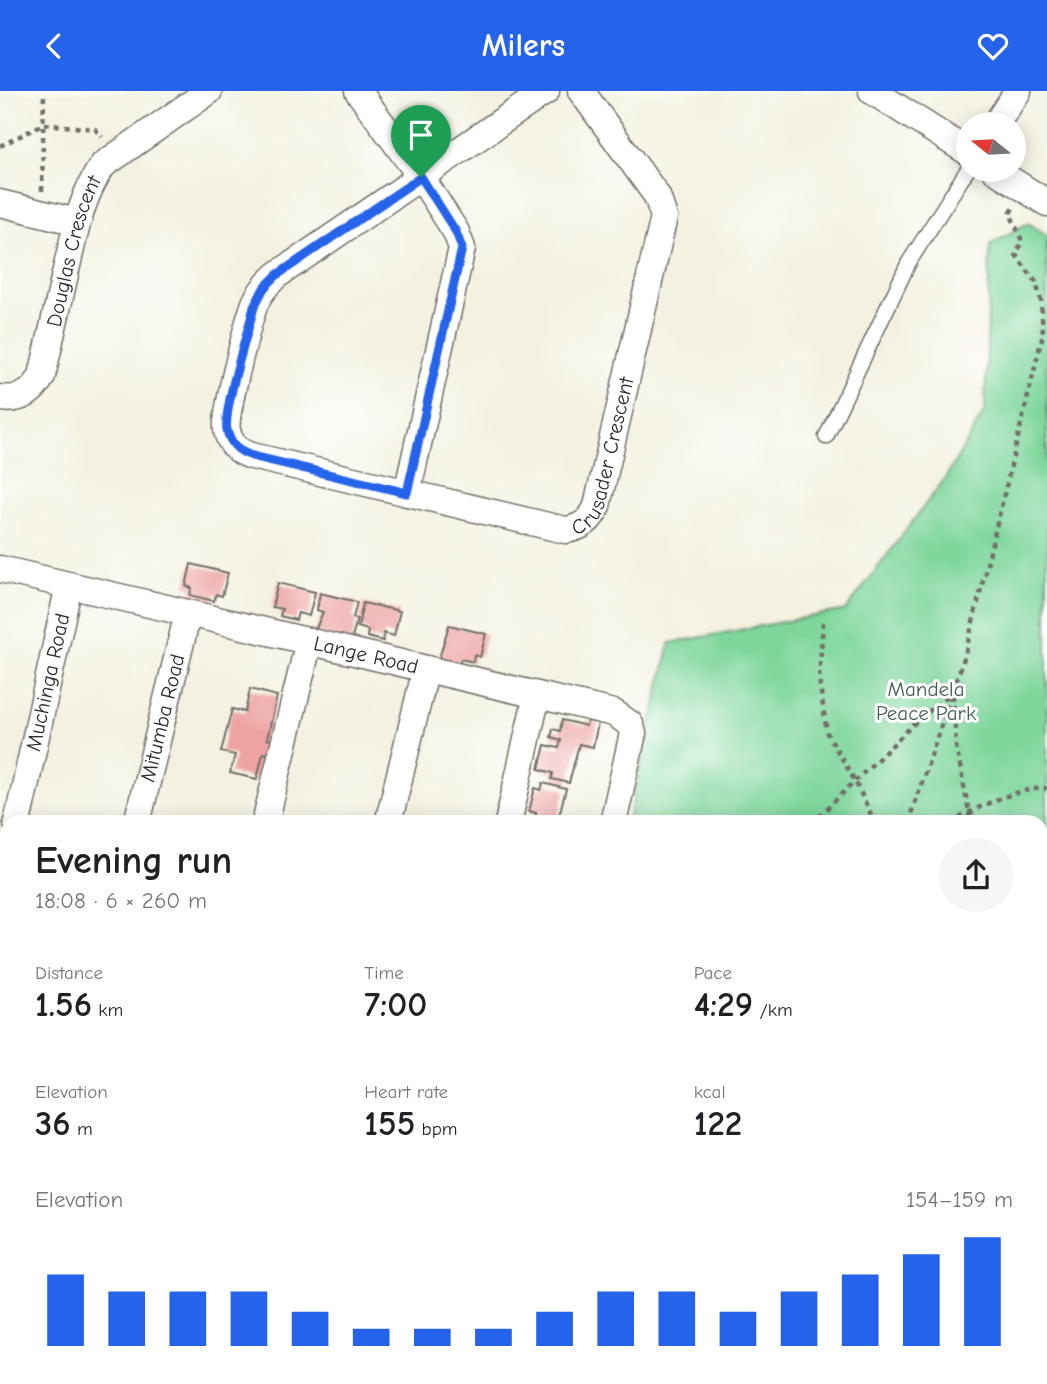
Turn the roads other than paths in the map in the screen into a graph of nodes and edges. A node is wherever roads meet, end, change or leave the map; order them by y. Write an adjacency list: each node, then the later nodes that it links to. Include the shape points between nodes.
1 (209, 91): 14 (street, Douglas Crescent, via 103,165 87,191)
2 (358, 91): 9 (street)
3 (546, 91): 9 (street, Crusader Crescent)
4 (581, 91): 17 (street, Crusader Crescent, via 657,196 664,216 597,506 584,524 565,530)
5 (872, 91): 8 (street)
6 (1018, 91): 7 (street)
7 (1004, 112)
8 (956, 144)
9 (421, 177): 17 (street, via 462,248); 17 (street, Crusader Crescent, via 264,288 254,307 226,417 229,436 244,454)
10 (960, 182): 16 (lane, via 909,262)
11 (1014, 182): 13 (street)
12 (0, 203): 14 (street)
13 (1047, 203)
14 (77, 222): 15 (street, Douglas Crescent, via 42,376 27,394)
15 (0, 398)
16 (826, 437)
17 (407, 493)
18 (0, 569): 19 (street, Lange Road)
19 (69, 585): 20 (street, Lange Road); 24 (street, Muchinga Road)
20 (188, 613): 21 (street, Lange Road); 25 (street, Mitumba Road)
21 (309, 641): 22 (street, Lange Road); 26 (street)
22 (426, 669): 23 (street, Lange Road); 27 (street)
23 (537, 695): 28 (street); 29 (street, Lange Road, via 614,713 631,724 632,743)
24 (19, 815)
25 (139, 815)
26 (267, 815)
27 (390, 815)
28 (510, 815)
29 (615, 815)

